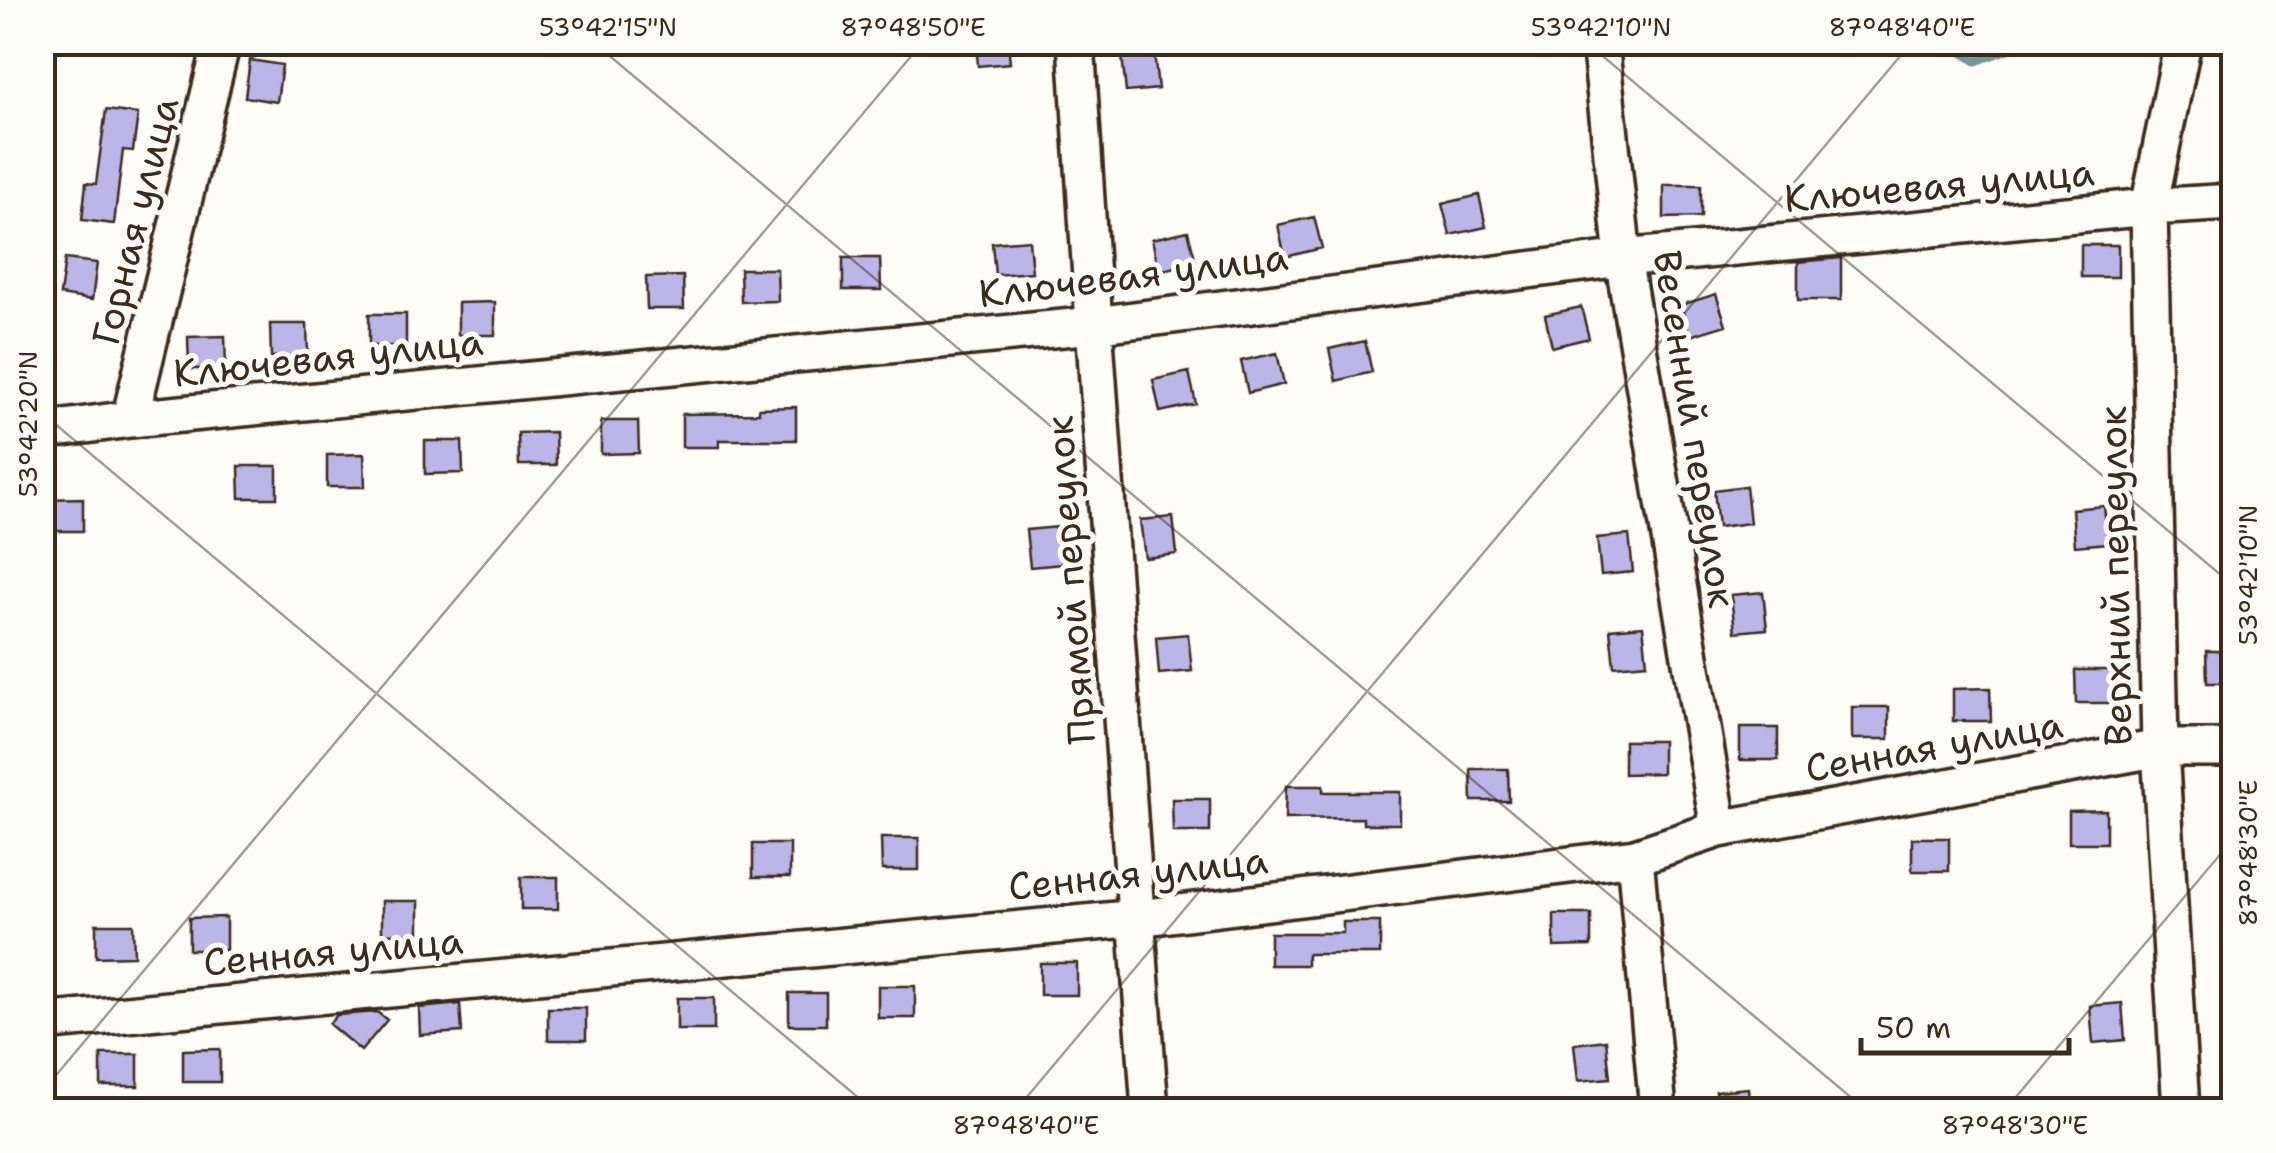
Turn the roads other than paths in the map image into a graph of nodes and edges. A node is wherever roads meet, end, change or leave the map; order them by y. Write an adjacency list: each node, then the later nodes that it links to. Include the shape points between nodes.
1 (222, 42): 9 (street, Горная улица)
2 (1076, 42): 8 (street, Прямой переулок)
3 (1600, 42): 7 (street, Весенний переулок)
4 (2183, 42): 6 (street, Верхний переулок)
5 (2234, 202): 6 (street, Ключевая улица)
6 (2149, 208): 7 (street, Ключевая улица); 11 (street, Верхний переулок)
7 (1623, 258): 8 (street, Ключевая улица); 13 (street, Весенний переулок)
8 (1094, 325): 9 (street, Ключевая улица); 15 (street, Прямой переулок)
9 (130, 419): 10 (street, Ключевая улица)
10 (42, 431)
11 (2160, 748): 12 (street, Сенная улица); 13 (street, Сенная улица); 19 (street, Верхний переулок)
12 (2234, 748)
13 (1719, 828): 14 (street, Сенная улица)
14 (1636, 856): 15 (street, Сенная улица); 18 (street)
15 (1138, 918): 16 (street, Сенная улица); 17 (street, Прямой переулок)
16 (42, 1022)
17 (1150, 1110)
18 (1658, 1110)
19 (2181, 1110)

